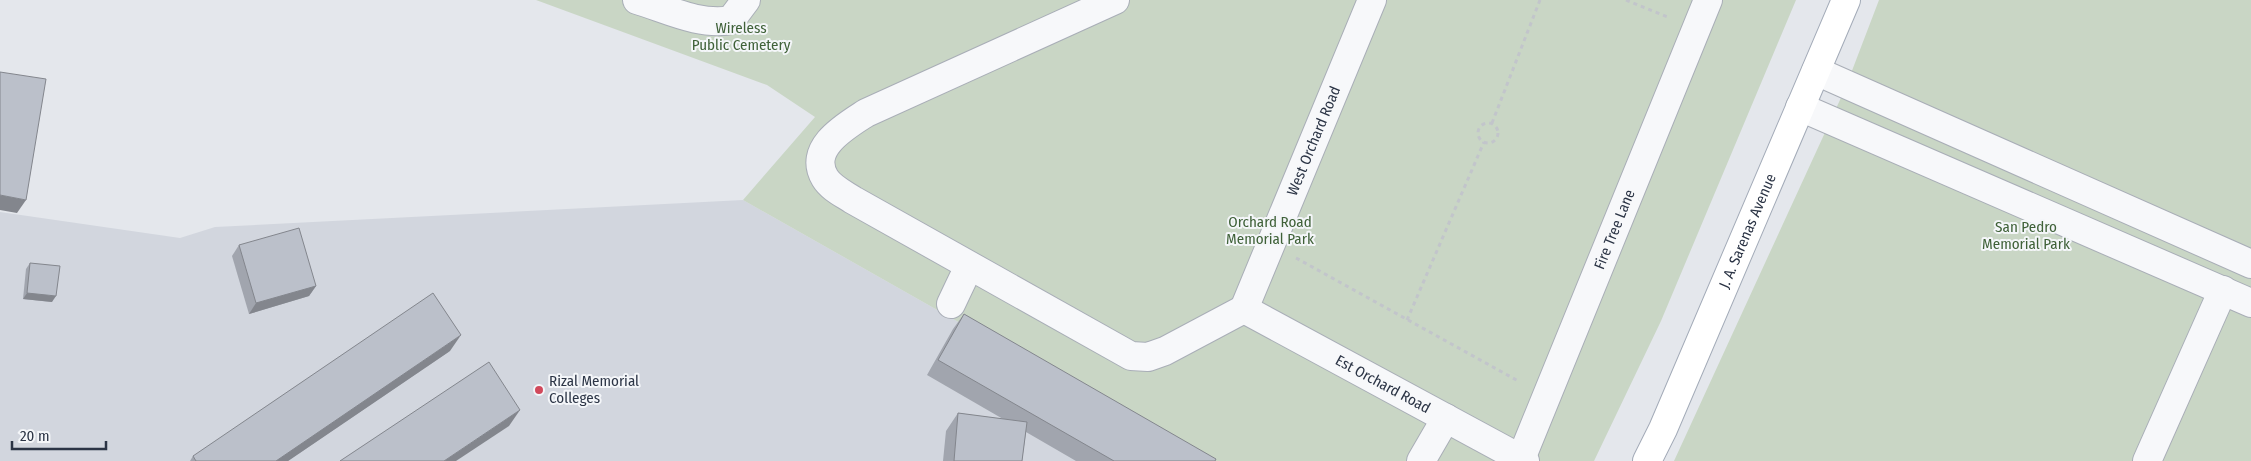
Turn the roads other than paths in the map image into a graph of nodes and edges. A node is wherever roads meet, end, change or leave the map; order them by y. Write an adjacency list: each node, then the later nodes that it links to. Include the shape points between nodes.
1 (637, 0): 2 (lane, via 704,21 719,22 732,20)
2 (746, 0)
3 (1115, 0): 10 (lane, via 866,114 831,138 822,155 821,167 826,179 837,190)
4 (1372, 0): 14 (lane, West Orchard Road)
5 (1708, 0): 16 (lane, Fire Tree Lane, via 1546,396)
6 (1846, 0): 7 (main road, J. A. Sarenas Avenue)
7 (1816, 70): 8 (main road, J. A. Sarenas Avenue); 9 (lane)
8 (1800, 107): 11 (lane); 18 (main road, J. A. Sarenas Avenue)
9 (2251, 264)
10 (969, 266): 13 (lane); 14 (lane, via 1131,356 1148,357 1165,352)
11 (2223, 290): 12 (lane); 19 (lane)
12 (2251, 303)
13 (951, 304)
14 (1244, 309): 15 (lane, Est Orchard Road)
15 (1446, 418): 16 (lane, Est Orchard Road); 17 (lane)
16 (1523, 460)
17 (1421, 461)
18 (1647, 461)
19 (2147, 461)

